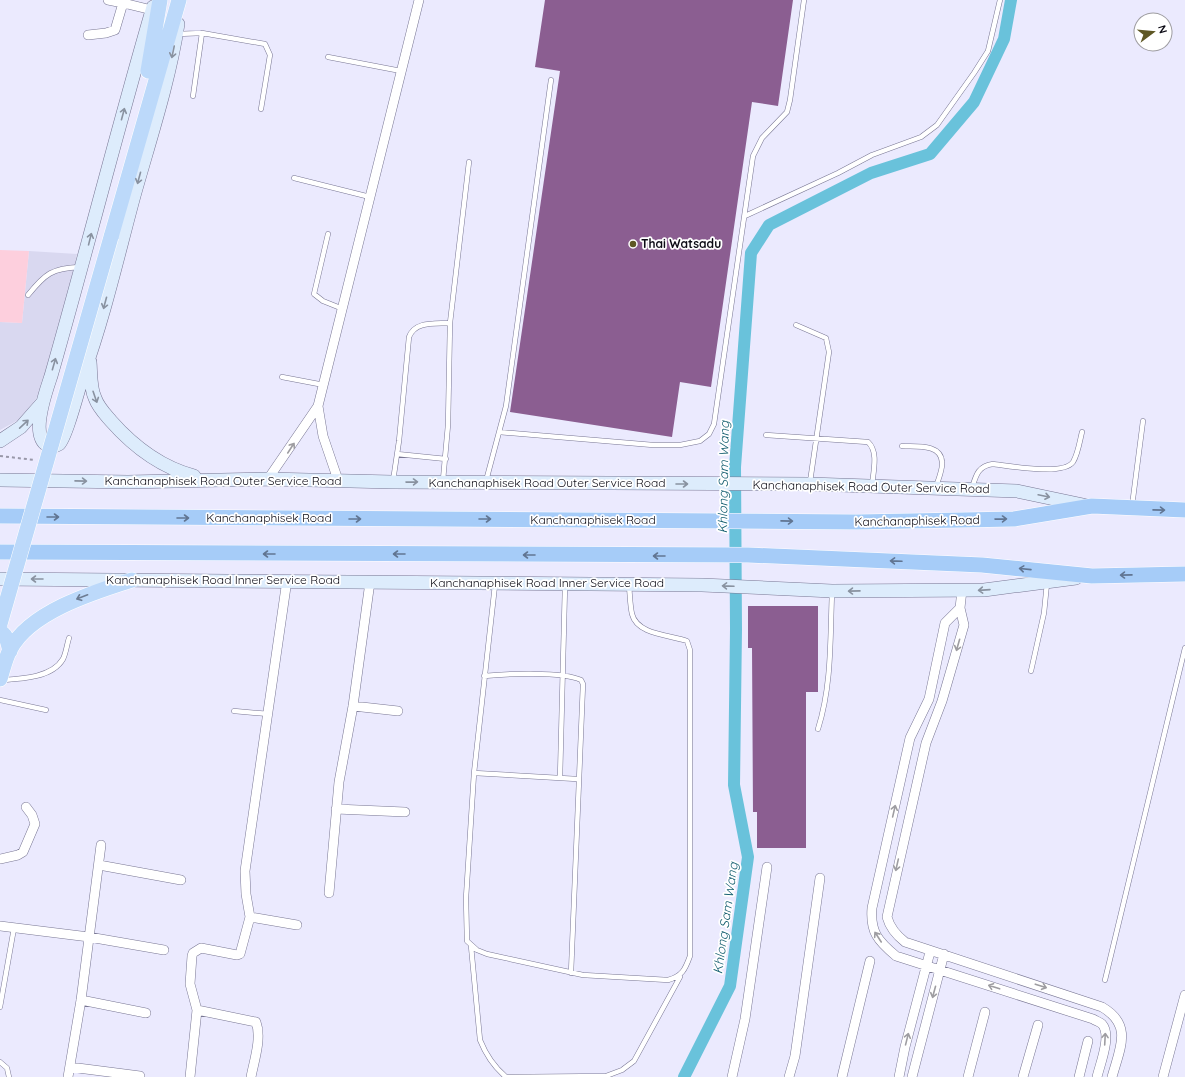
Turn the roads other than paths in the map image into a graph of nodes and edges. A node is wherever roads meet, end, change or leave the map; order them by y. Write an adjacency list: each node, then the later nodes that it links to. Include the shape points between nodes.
1 (108, 0): 7 (street)
2 (178, 0): 22 (main road)
3 (182, 0): 10 (main road)
4 (419, 0): 13 (street)
5 (804, 0): 20 (lane, via 787,112 762,138 753,156)
6 (1000, 0): 20 (lane, via 988,51 937,125 921,137 872,155)
7 (123, 3): 8 (street); 11 (street, via 115,30)
8 (156, 3): 22 (main road, via 144,85); 23 (main road, one-way to 8)
9 (202, 33): 10 (lane); 15 (lane); 16 (lane, via 265,44 270,55)
10 (176, 34): 28 (main road, one-way to 28, via 161,99)
11 (88, 35)
12 (328, 57): 13 (lane)
13 (401, 71): 19 (street)
14 (551, 80): 34 (lane, via 506,406)
15 (193, 96)
16 (261, 109)
17 (469, 162): 26 (lane)
18 (294, 178): 19 (lane)
19 (370, 197): 25 (street)
20 (745, 216): 34 (lane, via 714,424 710,434 700,441 680,445 652,445)
21 (328, 234): 25 (lane, via 314,294 323,301)
22 (108, 236): 70 (main road); 72 (main road, bridge)
23 (82, 267): 24 (lane, via 60,268 51,272 42,277); 31 (main road, one-way to 23)
24 (28, 295)
25 (343, 309): 30 (street)
26 (450, 323): 40 (lane, via 418,326 412,330 409,337); 41 (lane)
27 (796, 325): 37 (lane, via 826,338 830,352)
28 (89, 358): 31 (main road, via 64,437 59,444 52,446 40,438); 44 (main road, one-way to 44, via 94,398 125,437 156,461)
29 (282, 377): 30 (lane)
30 (324, 385): 32 (street)
31 (43, 402): 38 (main road, one-way to 31, via 21,427)
32 (318, 406): 42 (street, one-way to 32); 45 (street, via 323,436)
33 (1143, 421): 54 (lane)
34 (499, 432): 48 (lane)
35 (1082, 432): 52 (lane, via 1074,461 1069,466 1052,469 985,465 977,474)
36 (766, 435): 37 (lane)
37 (817, 438): 49 (lane); 50 (lane, via 868,442 873,446)
38 (0, 441)
39 (902, 446): 51 (lane, via 934,448 939,452 943,462)
40 (397, 454): 41 (lane); 47 (lane)
41 (446, 459): 46 (lane)
42 (268, 479): 44 (main road, Kanchanaphisek Road Outer Service Road); 45 (main road, Kanchanaphisek Road Outer Service Road)
43 (0, 480): 44 (main road, Kanchanaphisek Road Outer Service Road, one-way to 44)
44 (205, 480)
45 (338, 480): 47 (main road, Kanchanaphisek Road Outer Service Road)
46 (442, 481): 47 (main road, Kanchanaphisek Road Outer Service Road, one-way to 46); 48 (main road, Kanchanaphisek Road Outer Service Road)
47 (392, 482)
48 (486, 483): 49 (main road, Kanchanaphisek Road Outer Service Road, one-way to 49)
49 (810, 484): 50 (main road, Kanchanaphisek Road Outer Service Road)
50 (872, 486): 51 (main road, Kanchanaphisek Road Outer Service Road)
51 (936, 487): 52 (main road, Kanchanaphisek Road Outer Service Road)
52 (972, 488): 53 (main road, Kanchanaphisek Road Outer Service Road, one-way to 53, via 1017,491)
53 (1092, 506): 54 (highway, Kanchanaphisek Road); 56 (highway, Kanchanaphisek Road, one-way to 53, via 857,522 1014,519)
54 (1131, 509): 55 (highway, Kanchanaphisek Road, one-way to 55)
55 (1185, 510)
56 (0, 516)
57 (0, 552): 59 (highway, one-way to 57, via 982,565 748,556)
58 (1185, 574): 59 (highway, one-way to 59)
59 (1092, 576): 64 (main road, Kanchanaphisek Road Inner Service Road)
60 (0, 579): 61 (main road, Kanchanaphisek Road Inner Service Road, one-way to 60)
61 (132, 580): 62 (main road, Kanchanaphisek Road Inner Service Road); 76 (main road, one-way to 76, via 78,598 44,617 18,638)
62 (287, 580): 63 (main road, Kanchanaphisek Road Inner Service Road); 88 (street)
63 (370, 582): 65 (main road, Kanchanaphisek Road Inner Service Road); 84 (street)
64 (1047, 582): 68 (main road, Kanchanaphisek Road Inner Service Road, one-way to 68, via 984,590); 79 (lane, via 1044,613)
65 (495, 584): 66 (main road, Kanchanaphisek Road Inner Service Road); 80 (lane)
66 (565, 584): 67 (main road, Kanchanaphisek Road Inner Service Road); 81 (lane)
67 (629, 584): 69 (main road, Kanchanaphisek Road Inner Service Road, one-way to 67); 118 (lane, via 632,615 636,623 644,629 687,641 690,650 690,956)
68 (962, 590): 69 (main road, Kanchanaphisek Road Inner Service Road, one-way to 69); 71 (street)
69 (832, 591): 89 (lane, via 829,679 825,707)
70 (0, 594)
71 (960, 608): 77 (street, via 946,623); 78 (street, one-way to 78, via 964,625)
72 (0, 624)
73 (0, 632): 76 (main road, via 7,640)
74 (69, 638): 82 (lane, via 63,659 46,672 20,679)
75 (1185, 648): 119 (lane)
76 (10, 651): 82 (main road)
77 (938, 657): 78 (street); 90 (street, via 929,699 910,738)
78 (954, 660): 91 (street)
79 (1031, 671)
80 (484, 676): 81 (lane); 92 (lane)
81 (563, 676): 93 (lane); 94 (lane, via 576,678 583,684)
82 (0, 680)
83 (0, 700): 85 (lane)
84 (353, 706): 87 (street); 96 (street, via 338,782)
85 (46, 710)
86 (234, 710): 88 (lane)
87 (398, 711)
88 (269, 714): 105 (street, via 245,871)
89 (818, 729)
90 (906, 758): 91 (street); 115 (street, one-way to 90, via 896,956 875,934 871,922)
91 (922, 762): 112 (street, one-way to 112, via 887,917 893,930 906,942)
92 (474, 773): 93 (lane); 110 (lane, via 466,898 468,941)
93 (560, 778): 94 (lane)
94 (577, 779): 117 (lane)
95 (26, 807): 99 (street, via 35,824 24,852)
96 (336, 809): 97 (street); 104 (street)
97 (405, 812)
98 (101, 845): 100 (street)
99 (0, 859)
100 (99, 865): 103 (street); 109 (street)
101 (767, 867): 135 (street, via 745,1019)
102 (820, 878): 136 (street, via 795,1056)
103 (181, 880)
104 (329, 893)
105 (250, 917): 106 (street); 123 (street, via 242,950 238,955 201,948 194,953 190,984)
106 (297, 925)
107 (0, 926): 108 (street)
108 (14, 928): 109 (street); 122 (lane)
109 (89, 937): 111 (street); 121 (street)
110 (471, 946): 117 (lane, via 487,954); 118 (lane, via 480,1040 494,1067 506,1077 606,1076 622,1070 634,1061)
111 (164, 950)
112 (930, 952): 113 (street); 115 (street)
113 (944, 954): 116 (street); 144 (street, one-way to 144, via 1102,1007 1114,1014 1121,1025 1121,1044)
114 (870, 961): 137 (street)
115 (926, 966): 116 (street); 138 (street, one-way to 115)
116 (940, 970): 139 (street, one-way to 139); 143 (street, one-way to 116, via 1106,1041 1106,1031 1102,1024)
117 (571, 973): 118 (lane, via 668,980)
118 (680, 977)
119 (1105, 980)
120 (1185, 995): 145 (street)
121 (81, 1000): 125 (street); 129 (street)
122 (0, 1006)
123 (197, 1010): 133 (street); 134 (street, via 256,1022 257,1040)
124 (985, 1012): 140 (street)
125 (146, 1013)
126 (1038, 1024): 141 (street)
127 (1088, 1042): 142 (street)
128 (0, 1062): 131 (lane, via 7,1068)
129 (70, 1067): 130 (street); 132 (street)
130 (140, 1076)
131 (9, 1077)
132 (68, 1077)
133 (190, 1077)
134 (251, 1077)
135 (732, 1077)
136 (789, 1077)
137 (842, 1077)
138 (899, 1077)
139 (912, 1077)
140 (968, 1077)
141 (1023, 1077)
142 (1079, 1077)
143 (1097, 1077)
144 (1112, 1077)
145 (1163, 1077)

